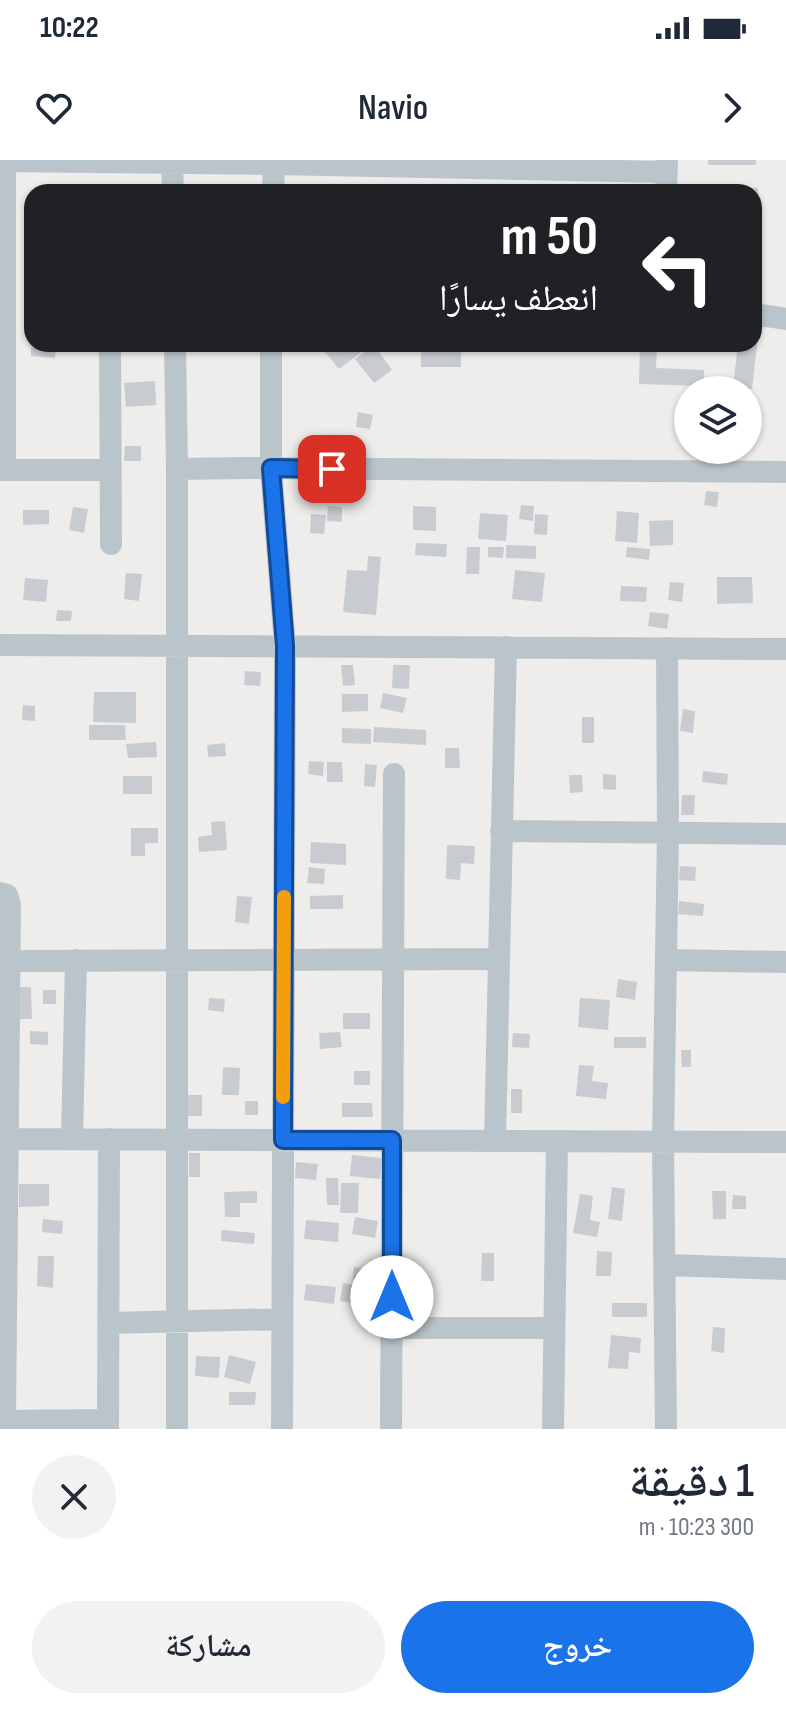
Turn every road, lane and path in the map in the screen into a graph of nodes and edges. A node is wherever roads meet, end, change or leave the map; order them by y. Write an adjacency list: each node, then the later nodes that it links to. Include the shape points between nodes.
1 (2, 161): 2 (street); 15 (street)
2 (172, 162): 3 (street); 6 (street)
3 (274, 164): 4 (street); 7 (street)
4 (440, 164): 5 (street)
5 (666, 175)
6 (173, 184)
7 (273, 184)
8 (762, 315): 9 (street)
9 (786, 319)
10 (110, 352): 16 (street)
11 (175, 352): 14 (street)
12 (271, 352): 13 (street)
13 (271, 468): 14 (street); 17 (street); 21 (street)
14 (177, 469): 20 (street)
15 (3, 470): 16 (street)
16 (110, 470): 18 (street)
17 (786, 472)
18 (111, 544)
19 (0, 645): 20 (street)
20 (177, 646): 21 (street); 33 (street)
21 (285, 646): 22 (street); 34 (street)
22 (506, 647): 23 (street); 26 (street)
23 (667, 648): 24 (street); 27 (street)
24 (786, 649)
25 (394, 774): 30 (street)
26 (501, 831): 27 (street); 31 (street)
27 (668, 833): 28 (street); 35 (street)
28 (786, 834)
29 (0, 893): 36 (street, via 7,895 10,905)
30 (393, 959): 31 (street); 34 (street); 43 (street)
31 (498, 959): 44 (street)
32 (76, 960): 33 (street); 36 (street); 39 (street)
33 (177, 960): 34 (street); 41 (street)
34 (284, 960): 42 (street)
35 (667, 960): 37 (street); 46 (street)
36 (8, 961): 38 (street)
37 (786, 962)
38 (4, 1139): 39 (street); 55 (street)
39 (72, 1139): 40 (street)
40 (109, 1139): 41 (street); 52 (street)
41 (177, 1139): 42 (street); 51 (street)
42 (283, 1140): 43 (street); 50 (street)
43 (392, 1140): 44 (street); 53 (street)
44 (495, 1141): 45 (street)
45 (557, 1141): 46 (street); 54 (street)
46 (663, 1142): 47 (street); 48 (street)
47 (786, 1142)
48 (664, 1265): 49 (street); 61 (street)
49 (786, 1269)
50 (282, 1319): 51 (street); 58 (street)
51 (177, 1322): 52 (street); 57 (street)
52 (108, 1323): 56 (street)
53 (392, 1328): 54 (street); 59 (street)
54 (554, 1328): 60 (street)
55 (2, 1421): 56 (street)
56 (108, 1424)
57 (177, 1429)
58 (282, 1429)
59 (391, 1429)
60 (553, 1429)
61 (666, 1429)

